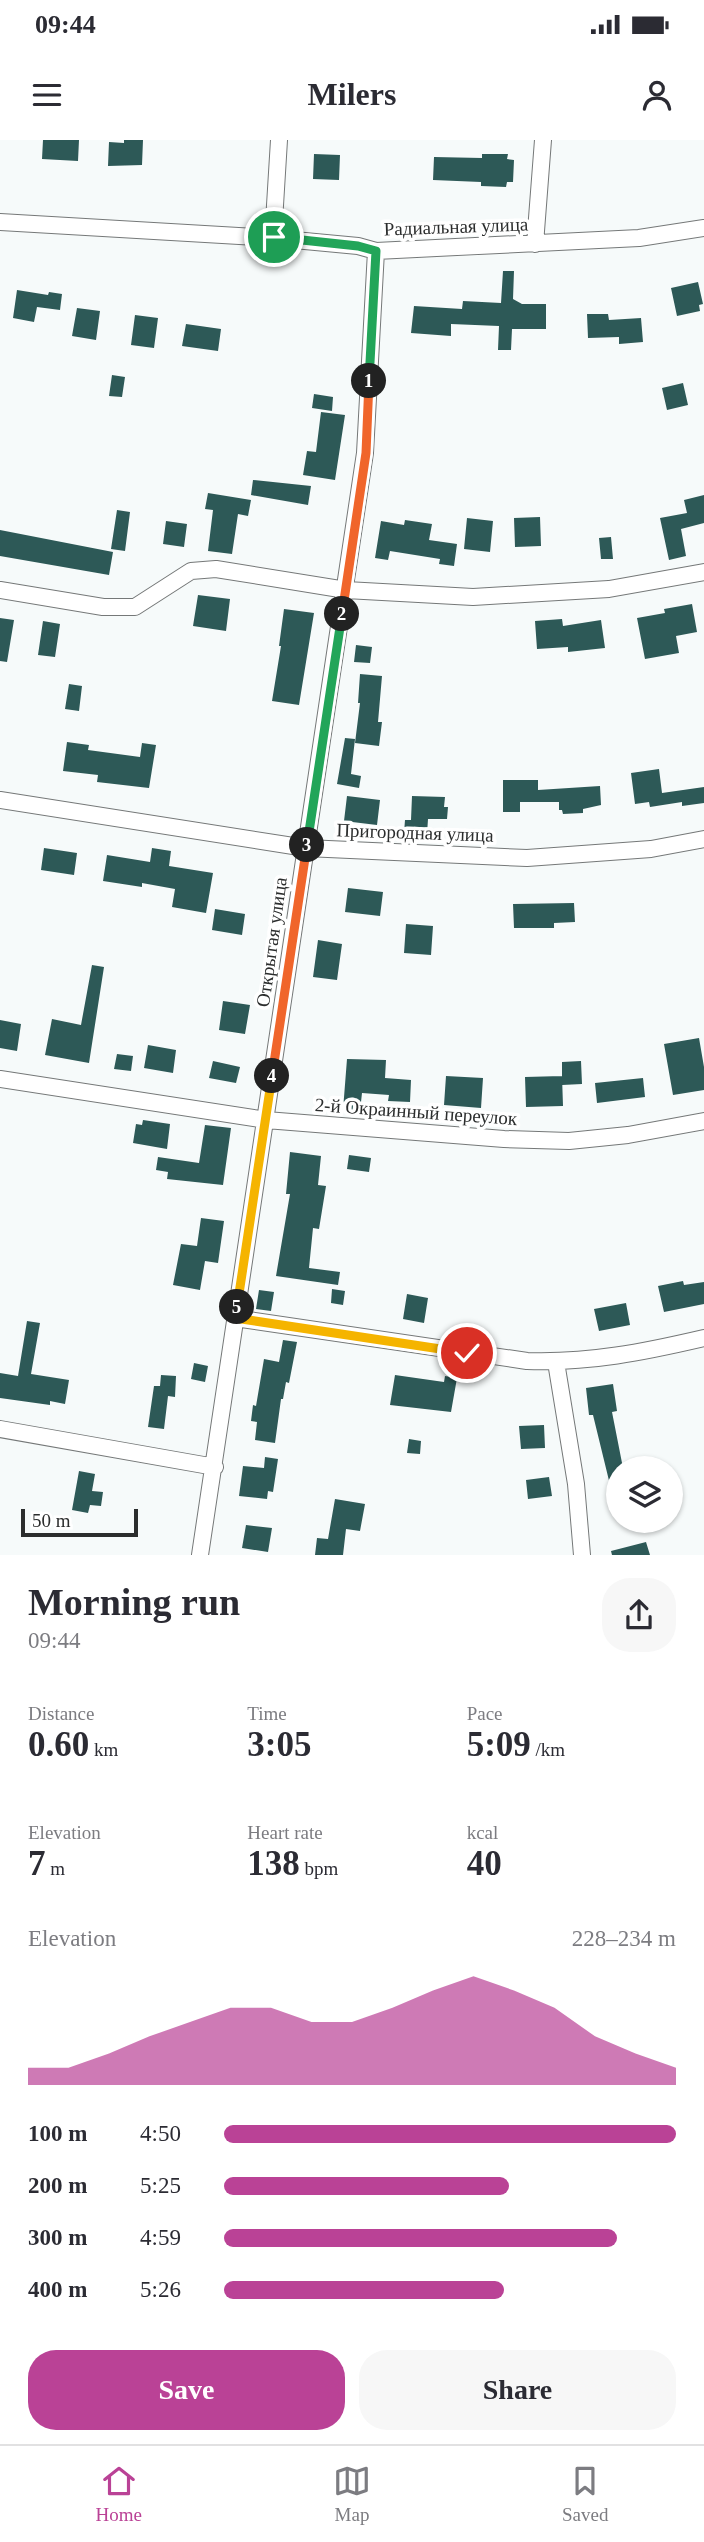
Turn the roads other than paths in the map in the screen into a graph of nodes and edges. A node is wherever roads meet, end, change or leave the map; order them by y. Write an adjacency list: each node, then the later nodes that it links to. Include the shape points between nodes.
1 (279, 140): 5 (street)
2 (543, 140): 6 (street)
3 (0, 222): 5 (street, Радиальная улица)
4 (704, 228): 6 (street, Радиальная улица, via 639,239)
5 (274, 237): 7 (street, Радиальная улица)
6 (535, 244): 7 (street, Радиальная улица)
7 (376, 251): 10 (street, Открытая улица, via 366,453)
8 (704, 572): 10 (street, via 609,589 473,597)
9 (0, 590): 10 (street, via 103,607 135,607 191,571 216,569)
10 (346, 590): 13 (street, Открытая улица)
11 (0, 800): 13 (street, Пригородная улица)
12 (704, 839): 13 (street, Пригородная улица, via 651,849 527,858)
13 (306, 848): 15 (street, Открытая улица)
14 (0, 1079): 15 (street, 2-й Окраинный переулок)
15 (266, 1120): 16 (street, 2-й Окраинный переулок, via 569,1141); 17 (street, Открытая улица)
16 (704, 1121)
17 (235, 1318): 19 (street); 21 (street, Открытая улица)
18 (704, 1338): 19 (street, via 630,1355)
19 (556, 1362): 23 (street, via 576,1484)
20 (0, 1429): 21 (street)
21 (215, 1467): 22 (street, Открытая улица)
22 (200, 1555)
23 (582, 1555)

